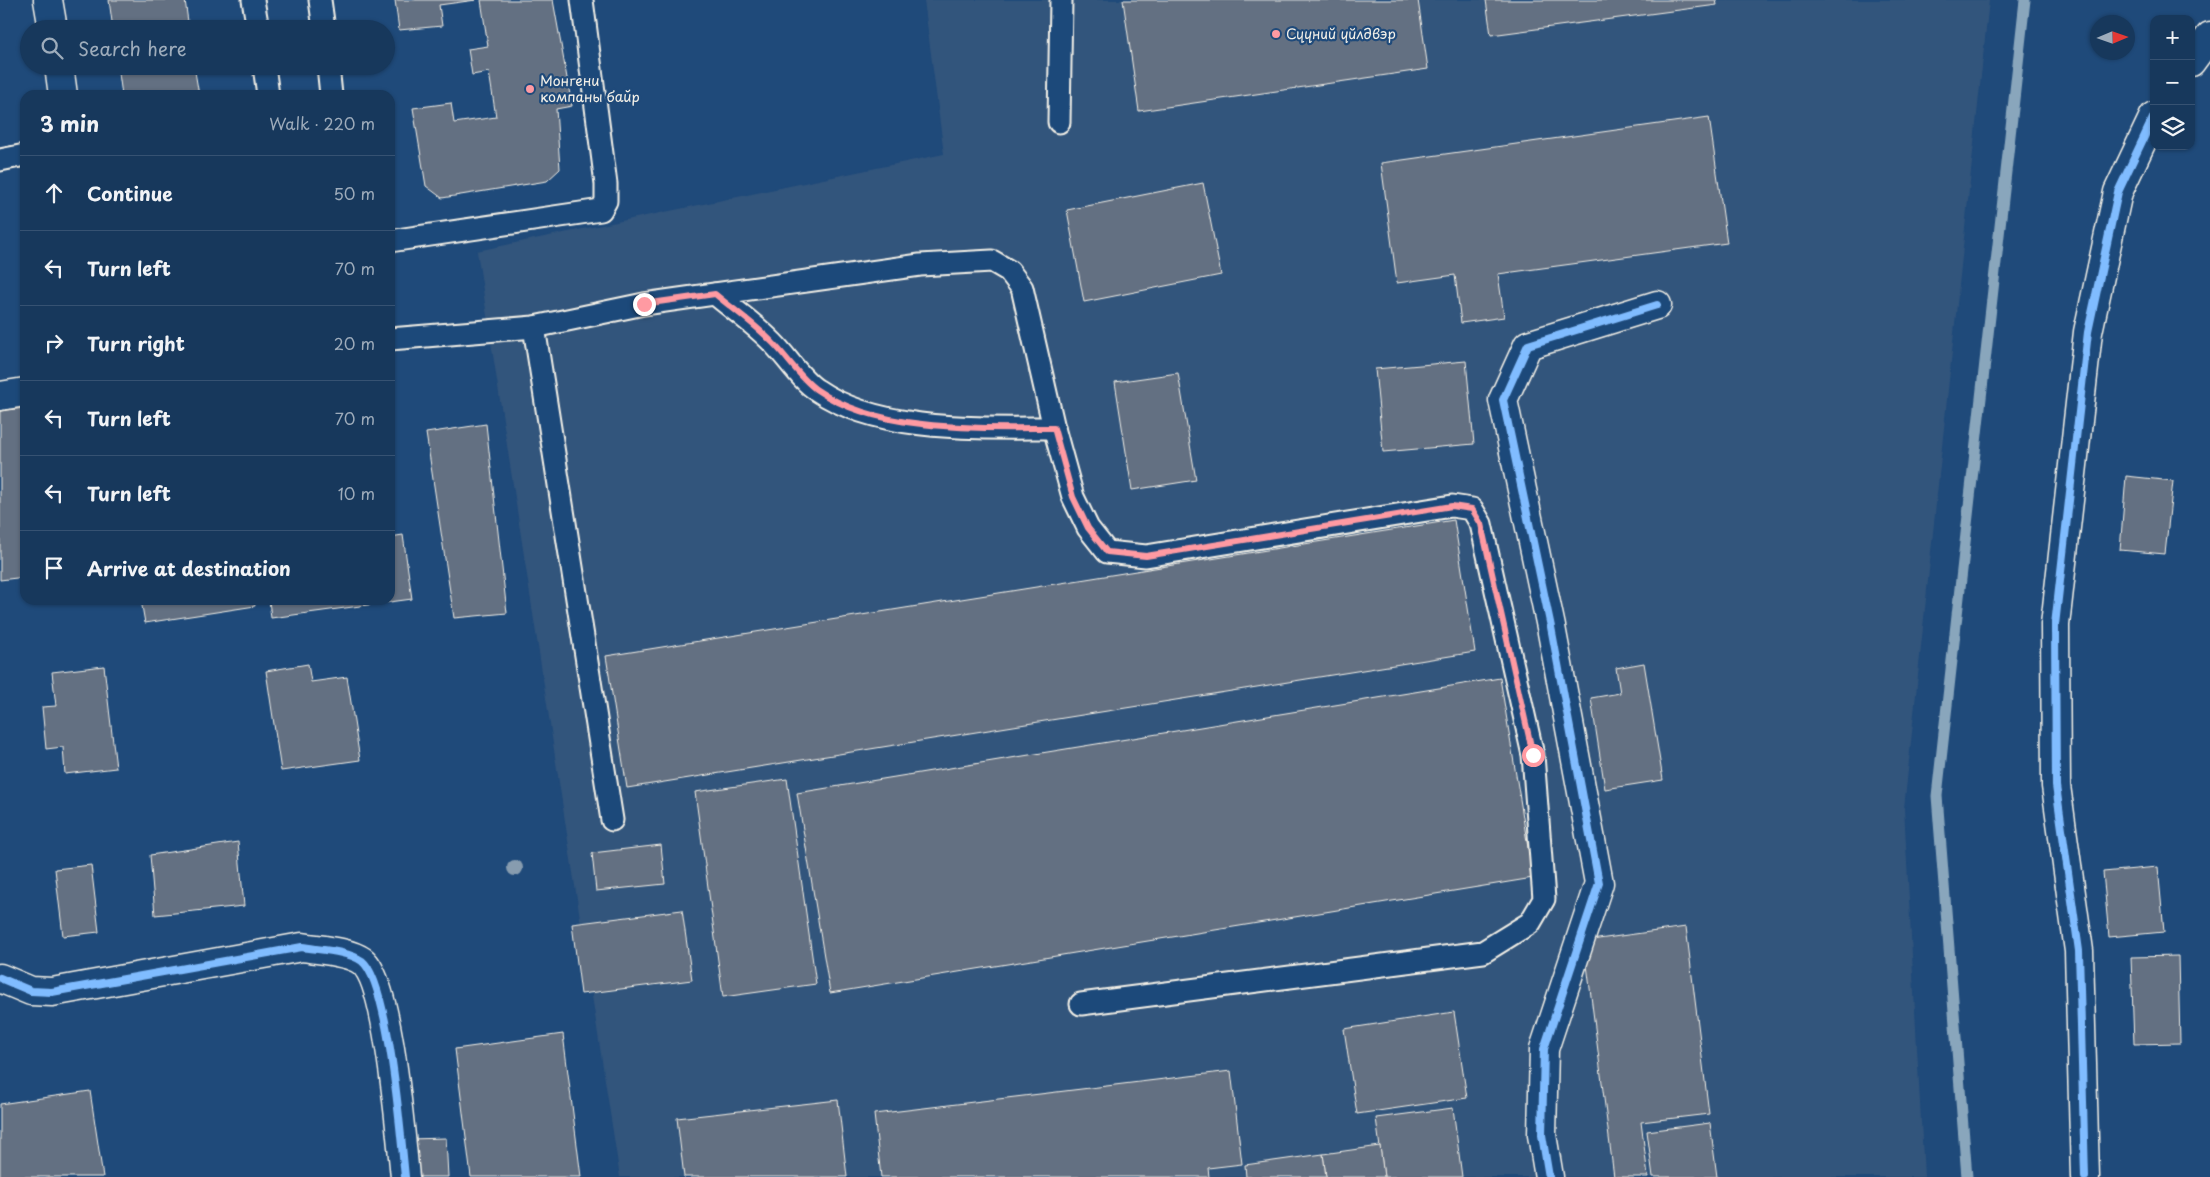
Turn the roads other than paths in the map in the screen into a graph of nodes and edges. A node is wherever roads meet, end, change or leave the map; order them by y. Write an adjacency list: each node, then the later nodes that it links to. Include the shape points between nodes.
1 (48, 0): 6 (street)
2 (254, 0): 7 (lane)
3 (320, 0): 8 (lane)
4 (582, 0): 21 (lane, via 606,184 606,201 601,210)
5 (1061, 0): 17 (lane)
6 (51, 20)
7 (257, 20)
8 (323, 20)
9 (2210, 36): 10 (street)
10 (2192, 60)
11 (61, 75): 14 (street)
12 (265, 75): 15 (lane)
13 (329, 75): 16 (lane)
14 (63, 90)
15 (267, 90)
16 (330, 90)
17 (1059, 122)
18 (2150, 124): 34 (street, via 2118,192 2088,332 2055,625 2056,786 2078,951)
19 (20, 156): 20 (lane)
20 (0, 160)
21 (395, 240)
22 (715, 294): 24 (lane, via 644,304); 28 (lane, via 772,341 816,390 852,410 909,422 987,428); 28 (lane, via 920,265 992,261 1009,271 1022,288)
23 (1657, 305): 33 (street, via 1528,345 1503,400 1551,627 1598,883 1544,1049 1542,1135)
24 (534, 327): 25 (lane); 29 (lane)
25 (395, 339)
26 (20, 393): 27 (street)
27 (0, 396)
28 (1054, 428): 31 (lane, via 1073,497 1088,528 1107,552 1146,556 1452,506 1472,509 1481,524 1533,755 1544,899 1530,924 1483,952)
29 (612, 820)
30 (0, 978): 32 (street, via 31,990 52,992 302,947 338,952 362,961 373,976 386,1022)
31 (1081, 1004)
32 (405, 1177)
33 (1549, 1177)
34 (2085, 1177)

